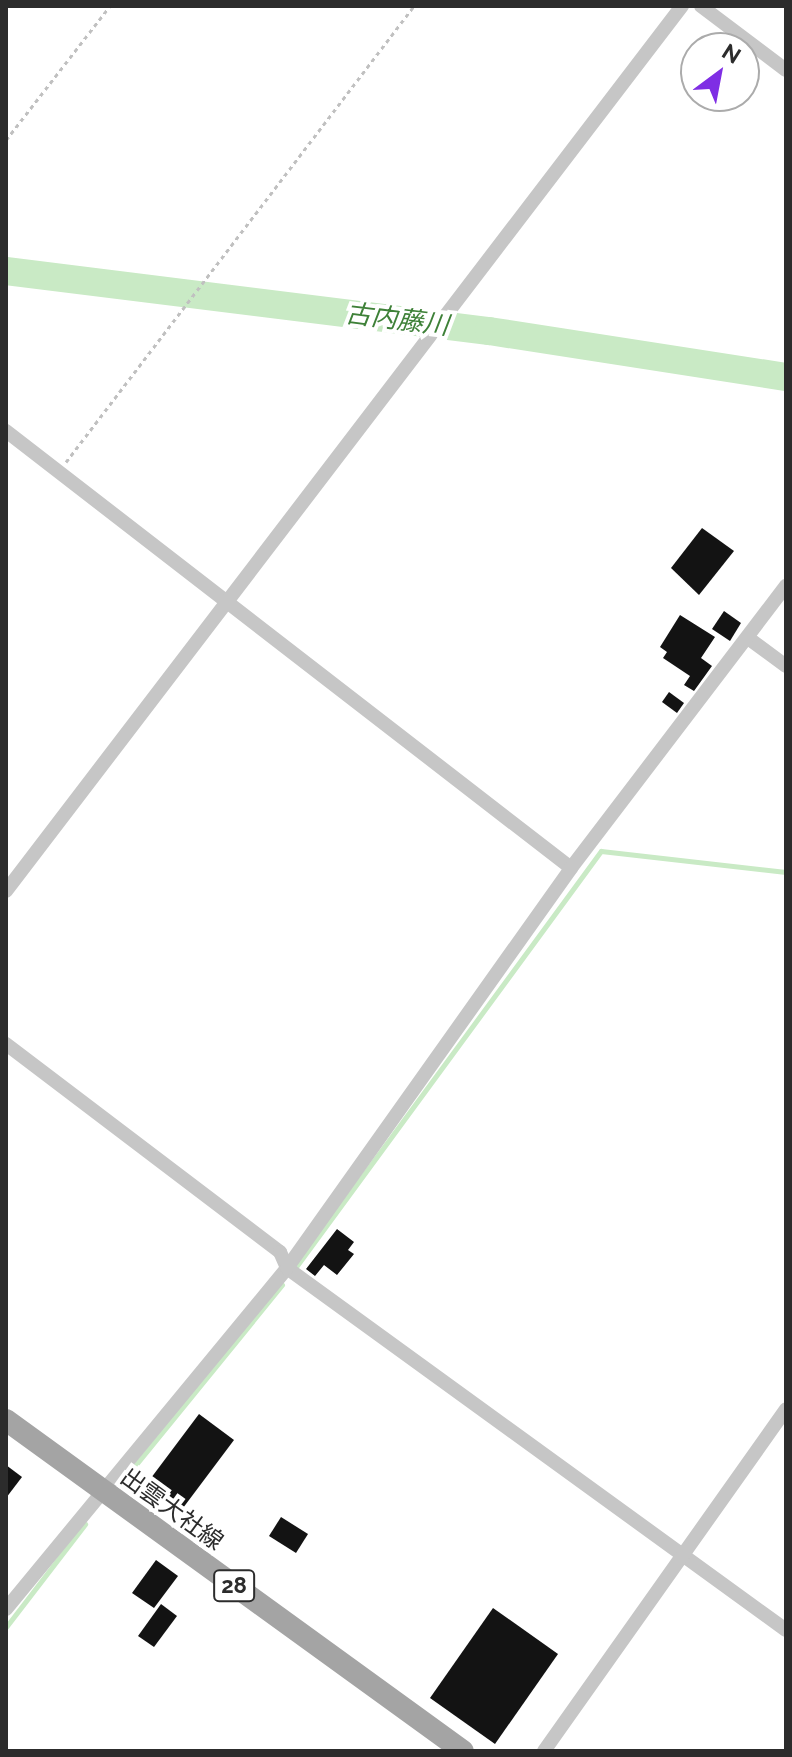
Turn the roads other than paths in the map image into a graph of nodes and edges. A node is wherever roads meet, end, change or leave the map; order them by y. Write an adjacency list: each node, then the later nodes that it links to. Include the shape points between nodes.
1 (682, 6): 6 (street)
2 (701, 6): 3 (street)
3 (786, 70)
4 (6, 431): 6 (street)
5 (786, 586): 7 (street)
6 (228, 601): 9 (street); 10 (street)
7 (748, 638): 8 (street); 9 (street)
8 (786, 666)
9 (571, 868): 12 (street)
10 (6, 891)
11 (6, 1044): 12 (street, via 280,1252)
12 (287, 1268): 15 (street); 16 (street)
13 (786, 1409): 16 (street)
14 (6, 1420): 15 (main road, 出雲大社線 / 28)
15 (100, 1489): 17 (street); 19 (main road, 出雲大社線 / 28)
16 (681, 1555): 18 (street); 20 (street)
17 (6, 1609)
18 (786, 1630)
19 (463, 1751)
20 (544, 1751)

